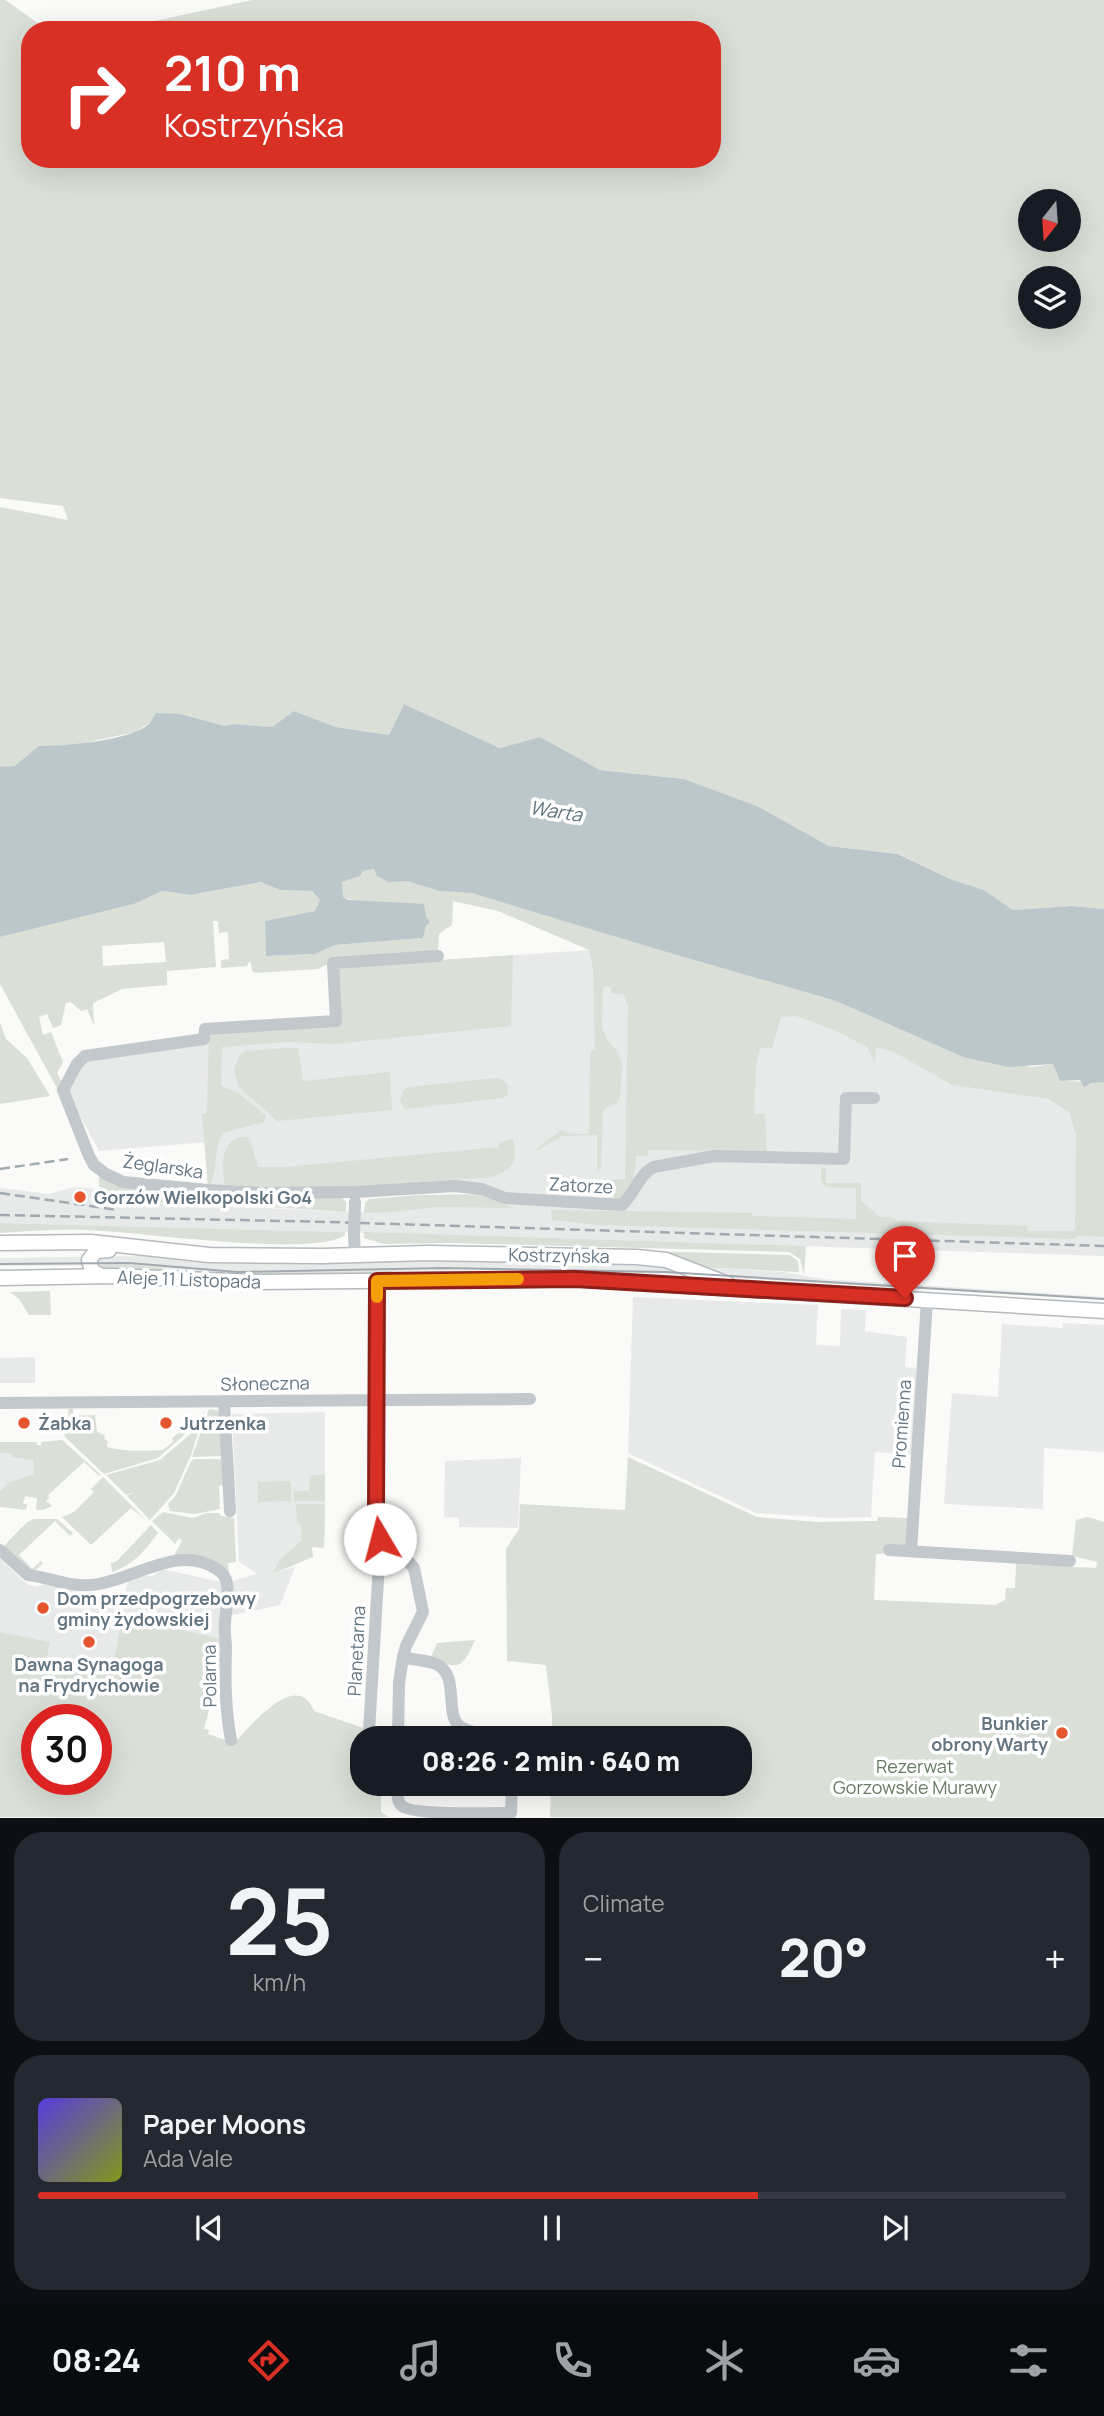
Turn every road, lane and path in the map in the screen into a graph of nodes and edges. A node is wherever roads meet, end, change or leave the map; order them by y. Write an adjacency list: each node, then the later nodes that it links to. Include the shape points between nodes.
1 (438, 956): 3 (street, Żeglarska, via 333,963 335,1021 205,1029 204,1039 85,1056 63,1090 94,1165 123,1182)
2 (874, 1098): 3 (street, Zatorze, via 846,1098 844,1159 714,1156 654,1167 646,1170 634,1194 622,1205 505,1199 482,1189 455,1186)
3 (356, 1197): 6 (street, bridge)
4 (0, 1243): 5 (main road, Aleje 11 Listopada, via 91,1242)
5 (184, 1253): 6 (main road, Aleje 11 Listopada); 8 (main road, via 96,1251 89,1266)
6 (355, 1255): 7 (main road, Kostrzyńska)
7 (637, 1257): 11 (main road, via 660,1263 664,1274 656,1281); 12 (main road, Kostrzyńska, via 666,1260 722,1282)
8 (102, 1276): 9 (main road, Aleje 11 Listopada); 10 (main road, Aleje 11 Listopada)
9 (0, 1278)
10 (377, 1281): 11 (main road, Kostrzyńska); 15 (street, Planetarna)
11 (631, 1282): 12 (main road, Kostrzyńska)
12 (757, 1289): 13 (main road, Kostrzyńska)
13 (927, 1300): 14 (main road, Kostrzyńska); 23 (street, Promienna)
14 (1104, 1311)
15 (376, 1399): 16 (street, Słoneczna); 17 (street, Słoneczna); 20 (street, Planetarna, via 376,1513)
16 (530, 1399)
17 (225, 1401): 18 (street, Słoneczna); 19 (street)
18 (0, 1403)
19 (230, 1511)
20 (381, 1530): 25 (street, via 414,1568 419,1587 423,1612); 26 (street, Planetarna)
21 (0, 1550): 29 (street, Polarna, via 28,1575 79,1585 194,1560 221,1572 228,1586 224,1677)
22 (889, 1550): 23 (street)
23 (911, 1551): 24 (street)
24 (1070, 1561)
25 (403, 1657): 27 (street); 28 (street, via 444,1671)
26 (369, 1726)
27 (398, 1726)
28 (459, 1726)
29 (231, 1740)
30 (398, 1796): 31 (street, via 406,1809 425,1812 511,1813)
31 (512, 1796)

